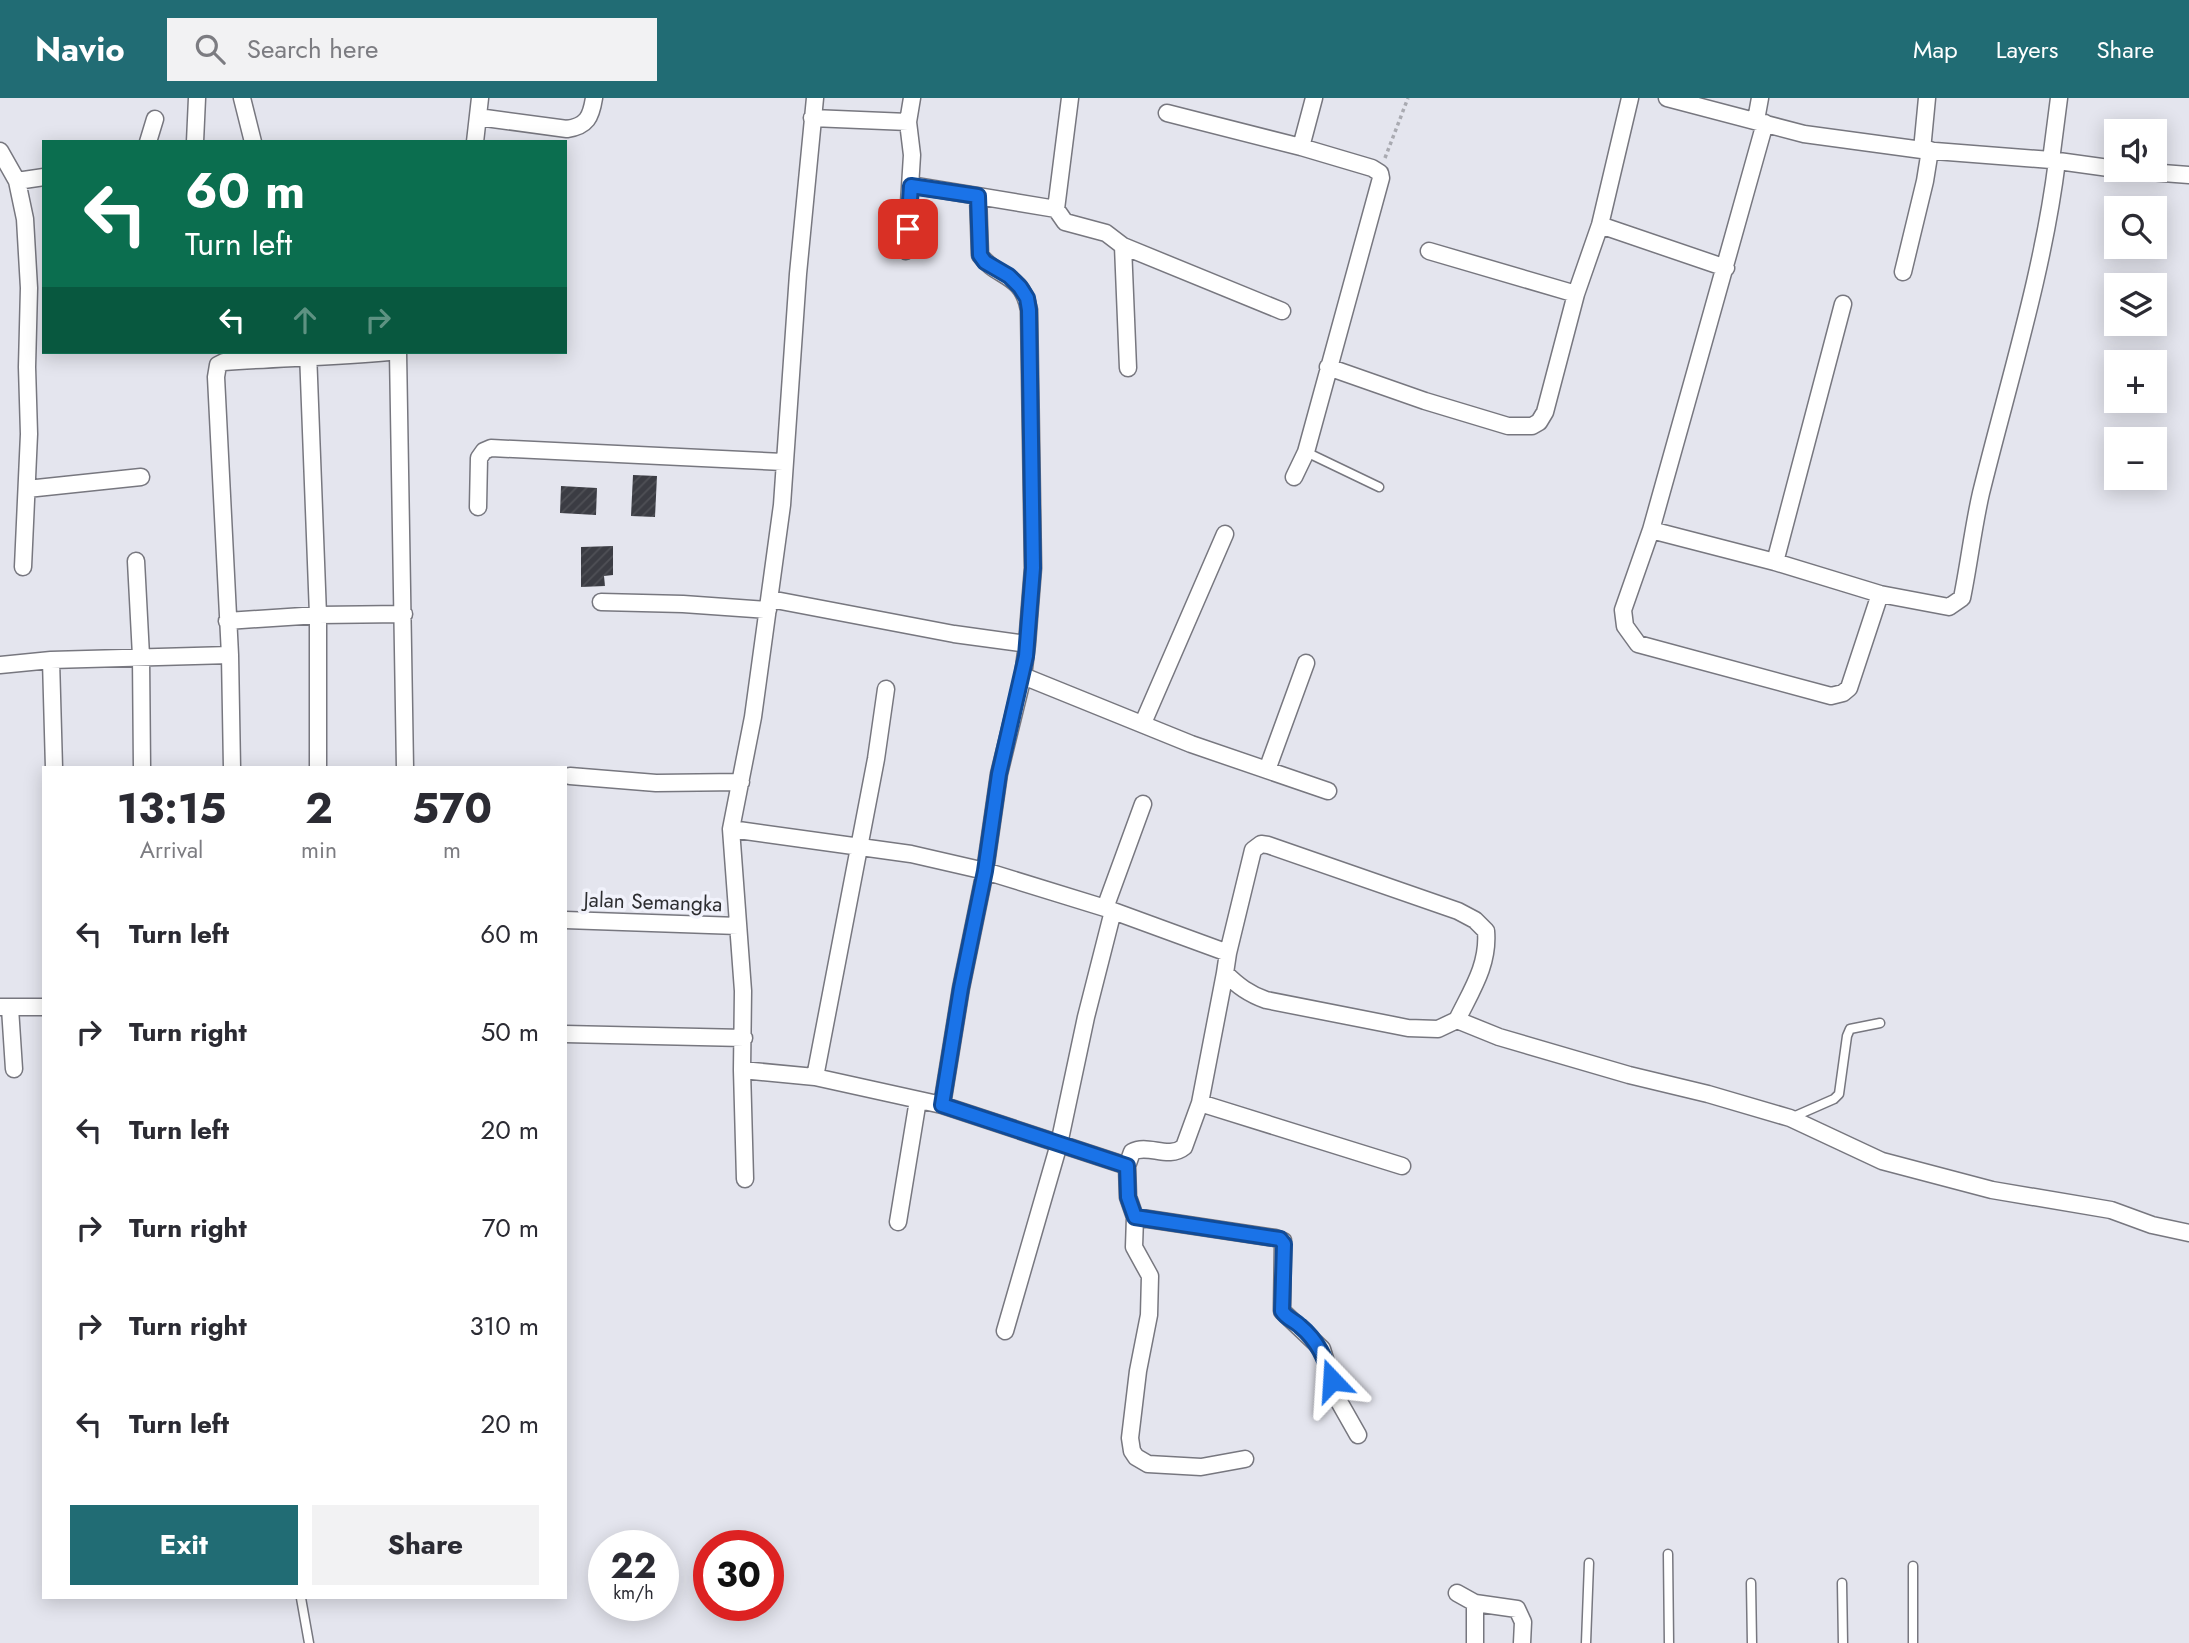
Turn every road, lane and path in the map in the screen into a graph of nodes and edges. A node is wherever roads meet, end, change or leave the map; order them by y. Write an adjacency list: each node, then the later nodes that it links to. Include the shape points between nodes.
1 (197, 98): 22 (street)
2 (242, 98): 23 (street)
3 (480, 98): 16 (street)
4 (594, 98): 16 (street, via 588,120 567,129)
5 (815, 98): 17 (street)
6 (912, 98): 19 (street)
7 (1070, 98): 37 (street)
8 (1314, 98): 25 (street)
9 (1408, 98): 30 (path)
10 (1630, 98): 38 (street)
11 (1667, 98): 20 (street)
12 (1760, 98): 20 (street)
13 (1927, 98): 26 (street)
14 (2059, 98): 28 (street)
15 (1167, 113): 25 (street)
16 (478, 117): 24 (street)
17 (812, 118): 19 (street); 54 (street)
18 (155, 119): 21 (street)
19 (908, 122): 35 (street)
20 (1760, 122): 26 (street, via 1804,134); 42 (street)
21 (149, 140)
22 (195, 140)
23 (252, 140)
24 (475, 140)
25 (1301, 147): 30 (street)
26 (1926, 150): 28 (street); 43 (street, via 1925,181)
27 (0, 151): 34 (street)
28 (2054, 160): 29 (street); 65 (street, via 2052,199 1980,497 1962,598 1950,607)
29 (2104, 167)
30 (1380, 173): 51 (street)
31 (2167, 173): 32 (street)
32 (2189, 175)
33 (42, 177): 34 (street)
34 (17, 181): 44 (street)
35 (911, 186): 36 (street); 40 (street)
36 (978, 196): 37 (street); 71 (street, via 980,255 1020,287 1029,310 1033,568)
37 (1056, 209): 39 (street, via 1065,222 1106,233)
38 (1600, 225): 42 (street); 45 (street)
39 (1123, 246): 47 (street); 52 (street)
40 (906, 251)
41 (1429, 251): 45 (street)
42 (1726, 268): 60 (street)
43 (1903, 272)
44 (36, 288): 58 (street)
45 (1576, 294): 51 (street, via 1545,412 1532,426 1508,426)
46 (1843, 304): 63 (street)
47 (1282, 312)
48 (335, 354): 50 (street)
49 (398, 354): 68 (street)
50 (308, 355): 69 (street); 70 (street, via 218,365)
51 (1328, 367): 53 (street)
52 (1128, 368)
53 (1306, 452): 56 (street); 57 (lane)
54 (783, 462): 59 (street, via 491,448 479,458); 67 (street)
55 (141, 477): 58 (street)
56 (1294, 477)
57 (1379, 487)
58 (27, 489): 64 (street)
59 (478, 507)
60 (1651, 530): 63 (street); 65 (street, via 1623,610 1625,626 1638,644 1831,696 1849,688)
61 (1225, 534): 79 (street)
62 (136, 561): 73 (street)
63 (1775, 562): 65 (street)
64 (23, 567)
65 (1880, 594)
66 (601, 602): 67 (street)
67 (769, 605): 71 (street); 87 (street)
68 (404, 614): 69 (street); 84 (street)
69 (318, 615): 70 (street); 83 (street)
70 (227, 621): 72 (street)
71 (1027, 644): 77 (street)
72 (230, 654): 73 (street); 82 (street)
73 (141, 656): 74 (street); 81 (street)
74 (51, 660): 76 (street); 80 (street)
75 (1306, 663): 85 (street)
76 (0, 665)
77 (1023, 676): 79 (street); 92 (street, via 999,774)
78 (886, 689): 91 (street)
79 (1143, 723): 85 (street)
80 (54, 766)
81 (142, 766)
82 (232, 766)
83 (318, 766)
84 (405, 766)
85 (1267, 770): 88 (street)
86 (570, 776): 87 (street, via 656,783)
87 (741, 782): 90 (street)
88 (1328, 791)
89 (1143, 804): 93 (street)
90 (731, 829): 91 (street); 95 (street)
91 (859, 846): 92 (street); 106 (street)
92 (985, 871): 93 (street); 109 (street)
93 (1109, 909): 96 (street); 111 (street)
94 (567, 920): 95 (street, Jalan Semangka)
95 (738, 926): 103 (street)
96 (1228, 953): 97 (street); 100 (street, via 1253,850 1268,845 1475,920 1486,931 1487,948 1480,974)
97 (1225, 973): 100 (street, via 1238,986 1266,1000 1408,1028 1438,1029); 108 (street)
98 (5, 1007): 99 (street); 104 (street)
99 (42, 1007)
100 (1457, 1020): 110 (street, via 1603,1068)
101 (1880, 1023): 110 (lane, via 1850,1029 1839,1094)
102 (567, 1034): 103 (street)
103 (744, 1038): 105 (street)
104 (14, 1069)
105 (742, 1070): 106 (street); 114 (street)
106 (815, 1076): 107 (street)
107 (918, 1100): 109 (street); 116 (street)
108 (1200, 1103): 112 (street, via 1179,1152 1137,1149); 113 (street)
109 (942, 1105): 111 (street)
110 (1790, 1118): 117 (street, via 1882,1161 1992,1191 2111,1210)
111 (1059, 1143): 112 (street); 118 (street)
112 (1127, 1166): 115 (street, via 1128,1197)
113 (1402, 1166)
114 (745, 1179)
115 (1135, 1217): 119 (street, via 1283,1241 1282,1311 1321,1349 1337,1398); 120 (street, via 1134,1247 1150,1276 1150,1291 1132,1451 1148,1464 1174,1466 1200,1467)
116 (898, 1222)
117 (2189, 1233)
118 (1005, 1331)
119 (1358, 1436)
120 (1245, 1459)
121 (1668, 1554): 133 (lane)
122 (1588, 1563): 132 (lane)
123 (1913, 1566): 136 (lane)
124 (1751, 1583): 134 (lane)
125 (1842, 1583): 135 (lane)
126 (1457, 1593): 128 (street)
127 (301, 1599): 129 (lane)
128 (1475, 1603): 130 (street); 131 (street, via 1517,1609 1523,1622)
129 (309, 1643)
130 (1475, 1643)
131 (1522, 1643)
132 (1586, 1643)
133 (1669, 1643)
134 (1752, 1643)
135 (1843, 1643)
136 (1913, 1643)

